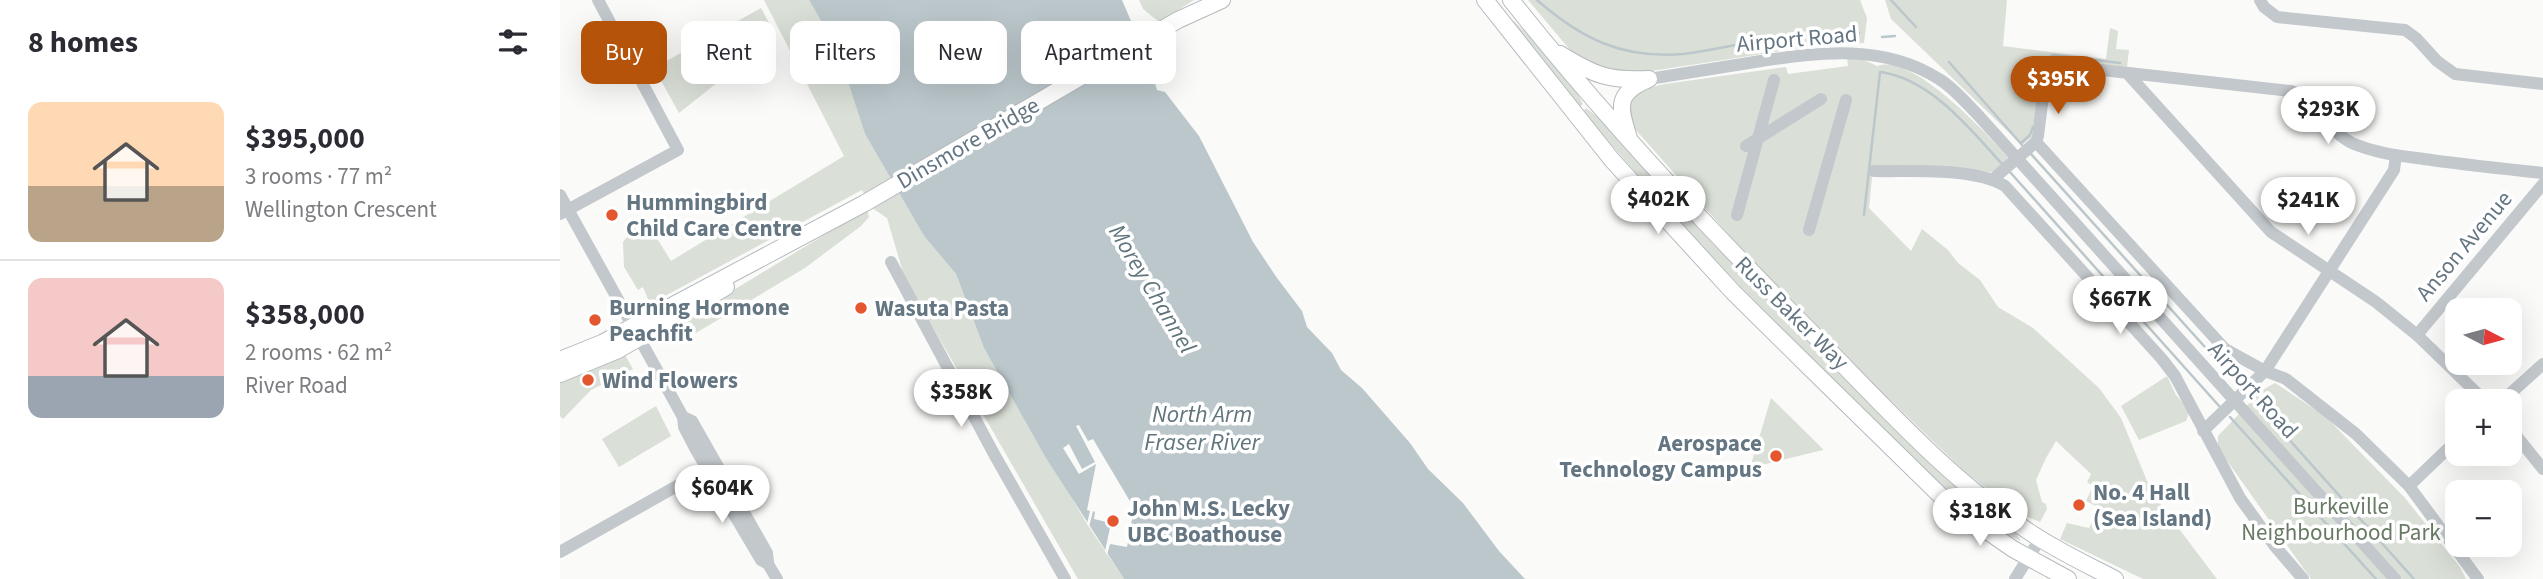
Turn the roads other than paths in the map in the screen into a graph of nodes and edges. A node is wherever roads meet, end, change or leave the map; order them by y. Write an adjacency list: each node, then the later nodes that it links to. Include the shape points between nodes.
1 (598, 0): 27 (street, via 678,150)
2 (1202, 0): 7 (main road)
3 (1222, 0): 7 (main road)
4 (1485, 0): 50 (main road, Russ Baker Way, via 1612,160 1733,292 1951,506)
5 (1511, 0): 8 (main road, Russ Baker Way)
6 (2260, 0): 13 (street, via 2277,17 2404,30 2455,74)
7 (1176, 21)
8 (1548, 46): 10 (main road, via 1601,76); 18 (main road, Russ Baker Way)
9 (2127, 74): 17 (street, via 2051,68 2046,72); 20 (street, via 2291,91 2309,102 2323,121 2349,142); 31 (street, via 2271,232)
10 (1649, 79): 18 (main road, via 1628,91 1622,101); 21 (street, Airport Road, via 1824,53 1891,58 1947,84)
11 (1774, 80): 16 (street)
12 (1068, 84): 32 (main road, Dinsmore Bridge)
13 (2543, 84)
14 (1821, 99): 16 (street)
15 (1846, 100): 29 (street)
16 (1758, 139): 19 (street); 28 (street)
17 (2036, 142): 21 (street); 36 (street, via 2225,349)
18 (1630, 143): 48 (main road, Russ Baker Way, via 1920,442)
19 (1746, 146)
20 (2396, 155): 23 (street); 31 (street, via 2394,170)
21 (2017, 158): 24 (street); 40 (street, Airport Road)
22 (1874, 171): 24 (street)
23 (2543, 173)
24 (1993, 179): 42 (street, via 2005,186 2144,337 2175,376)
25 (2543, 184): 33 (street, Anson Avenue)
26 (560, 195): 27 (street)
27 (564, 211): 32 (street)
28 (1737, 215)
29 (1809, 230)
30 (891, 262): 53 (street)
31 (2330, 271): 33 (street); 36 (street)
32 (636, 331): 34 (main road); 37 (main road, via 612,353); 41 (street)
33 (2417, 335): 38 (street)
34 (560, 360)
35 (2543, 364): 39 (street)
36 (2266, 371): 40 (street); 47 (street, via 2286,379 2357,434)
37 (560, 374)
38 (2473, 389)
39 (2515, 389)
40 (2235, 402): 42 (street); 58 (street, Airport Road)
41 (683, 417): 45 (street); 51 (street, via 692,421 714,457 767,553)
42 (2203, 431): 57 (street, via 2240,498)
43 (2522, 443): 46 (street)
44 (2445, 452): 47 (street)
45 (707, 469): 49 (street); 51 (street)
46 (2543, 469)
47 (2409, 486): 59 (street)
48 (2040, 539): 50 (street); 56 (main road, Russ Baker Way)
49 (560, 552)
50 (2028, 558): 54 (street); 55 (main road, Russ Baker Way)
51 (768, 564): 52 (street)
52 (777, 579)
53 (1065, 579)
54 (2015, 579)
55 (2068, 579)
56 (2115, 579)
57 (2303, 579)
58 (2395, 579)
59 (2478, 579)

